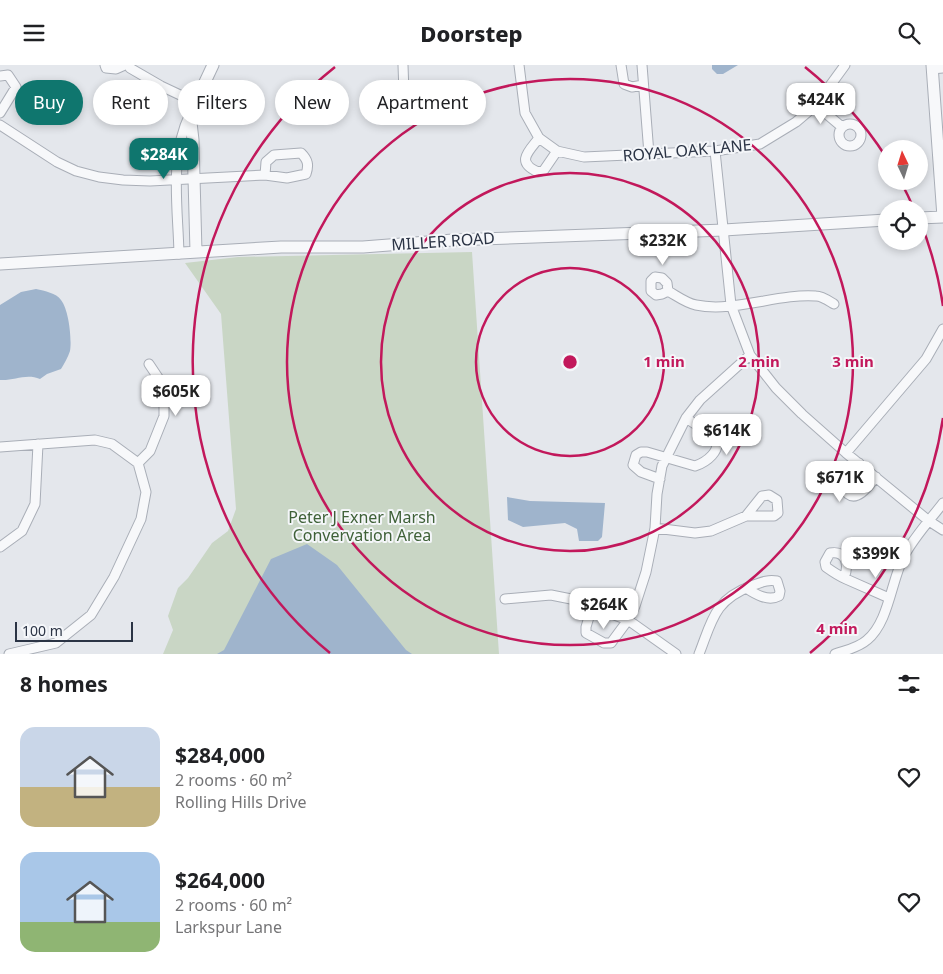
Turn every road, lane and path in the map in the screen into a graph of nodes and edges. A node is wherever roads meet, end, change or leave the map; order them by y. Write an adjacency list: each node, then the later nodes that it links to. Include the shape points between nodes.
1 (105, 65): 2 (street, via 116,69)
2 (125, 65)
3 (129, 65): 15 (street)
4 (214, 65): 12 (street)
5 (403, 65): 13 (street)
6 (519, 65): 22 (street, ROYAL OAK LANE, via 525,113)
7 (621, 65): 14 (street, via 624,84 632,87)
8 (642, 65): 14 (street)
9 (845, 65): 16 (street, ROYAL OAK LANE)
10 (935, 68): 29 (street)
11 (0, 76): 17 (street, via 8,75 16,87)
12 (206, 80)
13 (404, 80)
14 (643, 85): 25 (street)
15 (178, 94)
16 (816, 105): 21 (street); 24 (street, ROYAL OAK LANE, via 796,122 760,144)
17 (0, 113)
18 (0, 125): 28 (street, via 76,171 123,180)
19 (185, 125): 28 (street, via 179,143)
20 (191, 125): 27 (street)
21 (842, 127)
22 (539, 137): 23 (street, ROYAL OAK LANE); 23 (street, via 526,155 529,168 538,172 544,169)
23 (557, 151): 25 (street, ROYAL OAK LANE, via 584,157)
24 (715, 151): 25 (street, ROYAL OAK LANE); 32 (street)
25 (649, 154)
26 (264, 175): 26 (street, via 287,178 306,174 309,167 307,159 302,153 274,155 266,162); 27 (street)
27 (193, 179): 28 (street); 34 (street)
28 (176, 180): 33 (street)
29 (943, 217): 30 (street)
30 (928, 218)
31 (878, 220): 32 (street, MILLER ROAD)
32 (724, 230): 34 (street, MILLER ROAD, via 453,239 363,247 281,247); 38 (street)
33 (179, 253): 34 (street, MILLER ROAD); 35 (street, MILLER ROAD)
34 (196, 253)
35 (0, 264)
36 (668, 291): 38 (street, via 695,305)
37 (834, 304): 38 (street, via 818,296)
38 (731, 305): 40 (street)
39 (943, 329): 45 (street, via 926,359)
40 (750, 355): 42 (street, via 700,400); 45 (street, via 776,388)
41 (149, 364): 47 (street, via 159,379 164,416 150,451)
42 (686, 418): 46 (street); 46 (street, via 716,438 716,451 695,466)
43 (38, 444): 44 (street); 47 (street, via 95,440 112,444); 56 (street, via 35,504 22,531)
44 (0, 447)
45 (846, 453): 48 (street)
46 (666, 458): 50 (street); 50 (street, via 642,452 634,458 636,469)
47 (138, 463): 63 (street, via 146,492 141,519 114,577 91,615 56,643)
48 (859, 463): 49 (street); 49 (street, via 846,480 847,493 857,495 863,492)
49 (876, 477): 53 (street)
50 (660, 479): 54 (street)
51 (943, 503): 53 (street)
52 (746, 516): 54 (street, via 711,531 695,533)
53 (929, 521): 55 (street); 59 (street, via 904,556)
54 (655, 528): 62 (street, via 646,572)
55 (943, 530)
56 (0, 547)
57 (844, 578): 59 (street)
58 (746, 588): 65 (street, via 722,603)
59 (889, 598): 66 (street, via 876,630 867,640)
60 (505, 599): 61 (street, via 551,595)
61 (592, 607): 62 (street); 62 (street, via 586,633 604,643 611,643)
62 (628, 620): 64 (street)
63 (8, 654)
64 (676, 654)
65 (699, 654)
66 (835, 654)

